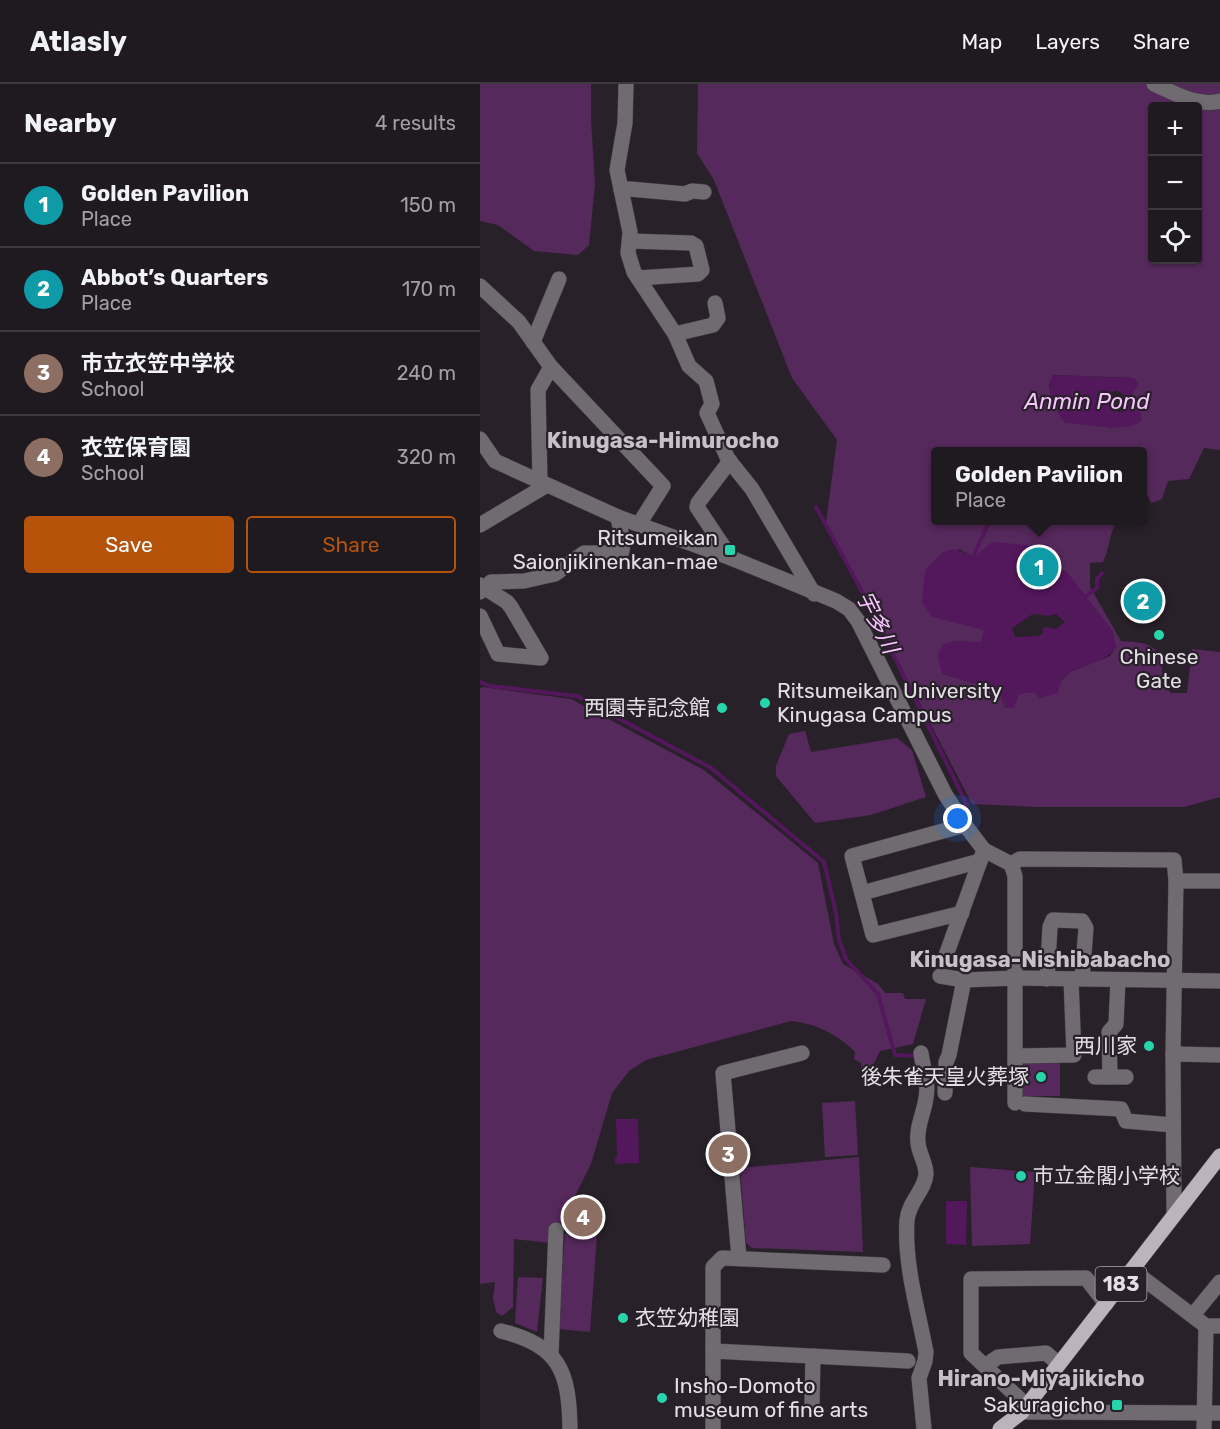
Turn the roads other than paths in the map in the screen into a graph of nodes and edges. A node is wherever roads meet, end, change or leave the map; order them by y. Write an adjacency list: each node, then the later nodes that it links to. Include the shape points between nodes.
1 (626, 84): 4 (street, via 626,123 617,170)
2 (1154, 84): 3 (street, via 1191,100 1210,104)
3 (1220, 101)
4 (621, 190): 5 (street); 6 (street)
5 (704, 192)
6 (630, 241): 7 (street, via 628,253); 7 (street, via 691,243 696,246 702,270 698,274)
7 (638, 278): 11 (street)
8 (559, 279): 12 (street)
9 (480, 286): 12 (street, via 519,322)
10 (716, 303): 11 (street, via 718,318 713,325)
11 (675, 334): 15 (street, via 689,366 706,381 712,404 707,413)
12 (533, 342): 13 (street)
13 (551, 367): 16 (street, via 538,390); 18 (street, via 663,486)
14 (480, 439): 16 (street, via 495,461)
15 (730, 462): 20 (street, via 697,507); 22 (street, via 752,489)
16 (544, 483): 17 (street); 19 (street)
17 (618, 517): 18 (street); 21 (street, via 622,551 584,553 555,574 524,581 491,582)
18 (639, 524): 20 (street)
19 (480, 525)
20 (731, 558): 22 (street)
21 (481, 588): 23 (street, via 507,602 541,658 498,654)
22 (814, 594): 24 (street, via 849,609 858,621 945,794)
23 (480, 615)
24 (965, 825): 25 (street); 29 (street, via 852,856)
25 (982, 855): 26 (street); 29 (street); 30 (street)
26 (1011, 864): 27 (street, via 1020,860 1174,860); 33 (street, via 1015,876)
27 (1176, 881): 28 (street); 38 (street)
28 (1220, 881)
29 (862, 893): 30 (street, via 873,935)
30 (962, 913): 31 (street)
31 (945, 958)
32 (940, 976): 36 (street)
33 (1016, 978): 34 (street); 36 (street); 44 (street)
34 (1047, 979): 35 (street); 35 (street, via 1053,920 1082,921 1086,928)
35 (1077, 979): 37 (street); 44 (street, via 1074,1055)
36 (964, 980): 46 (street, via 946,1062)
37 (1118, 980): 38 (street); 45 (street, via 1116,1024 1109,1032 1103,1077)
38 (1174, 980): 39 (street); 42 (street)
39 (1220, 981)
40 (802, 1053): 51 (street, via 723,1073)
41 (921, 1053): 72 (street, via 927,1077 917,1143 926,1174 907,1222 910,1266 926,1352 919,1378)
42 (1173, 1054): 43 (street); 47 (street)
43 (1220, 1055)
44 (1016, 1056): 47 (street, via 1020,1103 1121,1109 1126,1121)
45 (1126, 1077)
46 (945, 1093)
47 (1173, 1125): 49 (street)
48 (1220, 1156): 49 (main road, 183)
49 (1174, 1215): 53 (main road, 183)
50 (556, 1230): 60 (street)
51 (739, 1258): 52 (street); 59 (street, via 722,1258 713,1267)
52 (883, 1265)
53 (1132, 1270): 55 (main road, 183); 56 (street)
54 (1220, 1282): 56 (street)
55 (1106, 1304): 63 (main road, 183); 64 (street, via 1086,1278 971,1279 971,1353)
56 (1193, 1316): 57 (street)
57 (1213, 1326): 67 (street)
58 (501, 1331): 60 (street, via 523,1337)
59 (713, 1351): 61 (street); 71 (street)
60 (551, 1355): 70 (street, via 567,1387)
61 (813, 1356): 62 (street); 65 (street)
62 (908, 1360)
63 (1059, 1364): 64 (street, via 1046,1353 998,1357); 66 (main road, 183)
64 (985, 1366): 66 (street)
65 (812, 1405)
66 (1025, 1409): 69 (street); 73 (main road, 183)
67 (1204, 1413): 68 (street); 69 (street); 74 (street)
68 (1220, 1413)
69 (1084, 1422)
70 (570, 1429)
71 (713, 1429)
72 (924, 1429)
73 (1000, 1429)
74 (1204, 1429)

